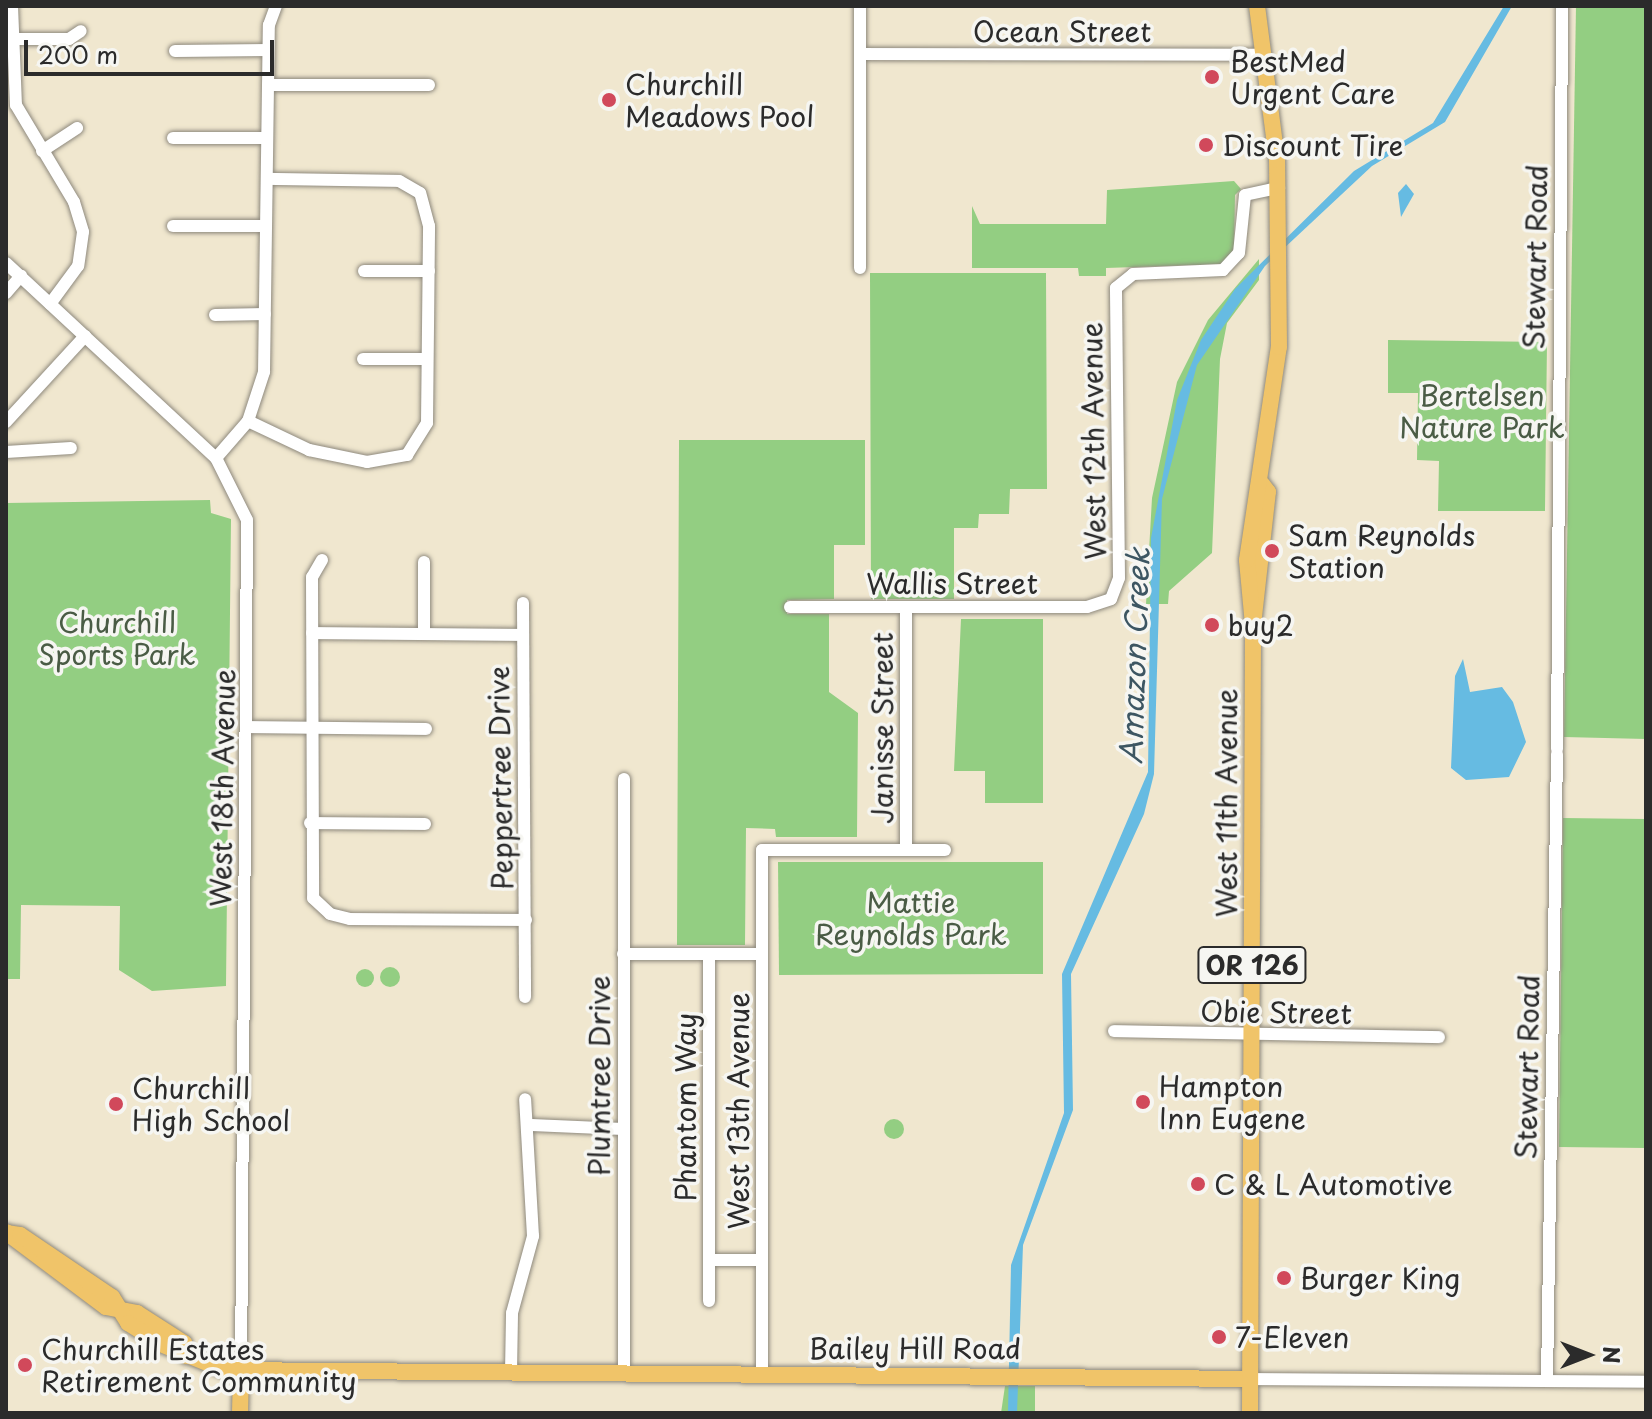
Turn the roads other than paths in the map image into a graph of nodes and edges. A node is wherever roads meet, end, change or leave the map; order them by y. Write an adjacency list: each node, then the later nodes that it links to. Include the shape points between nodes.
1 (12, 6): 7 (street)
2 (276, 6): 8 (street)
3 (860, 6): 10 (street)
4 (1257, 6): 11 (main road, West 11th Avenue / OR 126)
5 (1562, 6): 76 (street, Stewart Road)
6 (81, 31): 7 (street, via 69,39)
7 (13, 39): 17 (street, via 16,105)
8 (268, 50): 9 (street); 12 (street)
9 (175, 51)
10 (860, 54): 11 (street, Ocean Street); 23 (street)
11 (1264, 55): 19 (main road, West 11th Avenue / OR 126)
12 (268, 85): 13 (street); 16 (street)
13 (429, 85)
14 (77, 128): 17 (street)
15 (173, 138): 16 (street)
16 (267, 138): 18 (street)
17 (42, 151): 28 (street, via 74,202 83,232 78,266)
18 (267, 179): 21 (street); 25 (street, via 409,184 427,208)
19 (1279, 188): 41 (street, West 12th Avenue, via 1245,195 1239,253 1223,270 1120,281 1119,578); 62 (main road, West 11th Avenue / OR 126, via 1278,386 1247,552 1253,625)
20 (173, 226): 21 (street)
21 (266, 226): 29 (street)
22 (6, 263): 26 (street, West 18th Avenue)
23 (860, 268)
24 (364, 271): 25 (street)
25 (429, 271): 33 (street)
26 (21, 276): 27 (street); 28 (street, West 18th Avenue)
27 (6, 293)
28 (50, 304): 31 (street, West 18th Avenue)
29 (265, 314): 30 (street); 34 (street, via 264,372)
30 (215, 315)
31 (85, 336): 35 (street); 38 (street, West 18th Avenue)
32 (363, 359): 33 (street)
33 (427, 359): 34 (street, via 424,437 397,459 331,457)
34 (248, 421): 38 (street)
35 (6, 422)
36 (71, 448): 37 (street)
37 (6, 452)
38 (216, 458): 48 (street, West 18th Avenue, via 241,501 250,537)
39 (322, 560): 45 (street, Peppertree Drive, via 312,577)
40 (424, 562): 46 (street)
41 (1111, 599): 44 (street, Wallis Street, via 1087,607)
42 (523, 603): 47 (street, Peppertree Drive)
43 (790, 607): 44 (street, Wallis Street)
44 (906, 607): 54 (street, Janisse Street)
45 (312, 633): 46 (street, Peppertree Drive); 49 (street, Peppertree Drive)
46 (424, 634): 47 (street, Peppertree Drive)
47 (523, 635): 56 (street, Peppertree Drive)
48 (248, 727): 49 (street); 71 (street, West 18th Avenue)
49 (310, 728): 50 (street); 52 (street, Peppertree Drive)
50 (426, 729)
51 (624, 779): 57 (street, Plumtree Drive)
52 (310, 823): 53 (street); 56 (street, Peppertree Drive, via 310,892 330,914)
53 (425, 824)
54 (906, 850): 55 (street); 59 (street, West 13th Avenue, via 762,850)
55 (945, 850)
56 (526, 920): 60 (street, Peppertree Drive)
57 (623, 954): 58 (street); 66 (street, Plumtree Drive)
58 (709, 954): 59 (street); 68 (street, Phantom Way)
59 (762, 954): 69 (street, West 13th Avenue)
60 (525, 997)
61 (1114, 1031): 62 (street, Obie Street)
62 (1253, 1037): 63 (street, Obie Street); 75 (main road, West 11th Avenue / OR 126)
63 (1439, 1037)
64 (525, 1099): 65 (street)
65 (532, 1125): 66 (street); 72 (street, via 525,1166 533,1236 512,1313)
66 (623, 1129): 73 (street, Plumtree Drive)
67 (6, 1233): 71 (main road, Bailey Hill Road, via 20,1235 112,1297 120,1310 184,1343 186,1356)
68 (709, 1260): 69 (street); 70 (street, Phantom Way)
69 (762, 1260): 74 (street, West 13th Avenue)
70 (709, 1301)
71 (241, 1371): 72 (main road, Bailey Hill Road); 78 (main road, West 18th Avenue)
72 (511, 1372): 73 (main road, Bailey Hill Road)
73 (624, 1373): 74 (main road, Bailey Hill Road)
74 (762, 1373): 75 (main road, Bailey Hill Road)
75 (1250, 1379): 76 (street, Bailey Hill Road); 79 (main road, West 11th Avenue / OR 126)
76 (1547, 1381): 77 (street, Bailey Hill Road)
77 (1646, 1382)
78 (240, 1413)
79 (1250, 1413)

